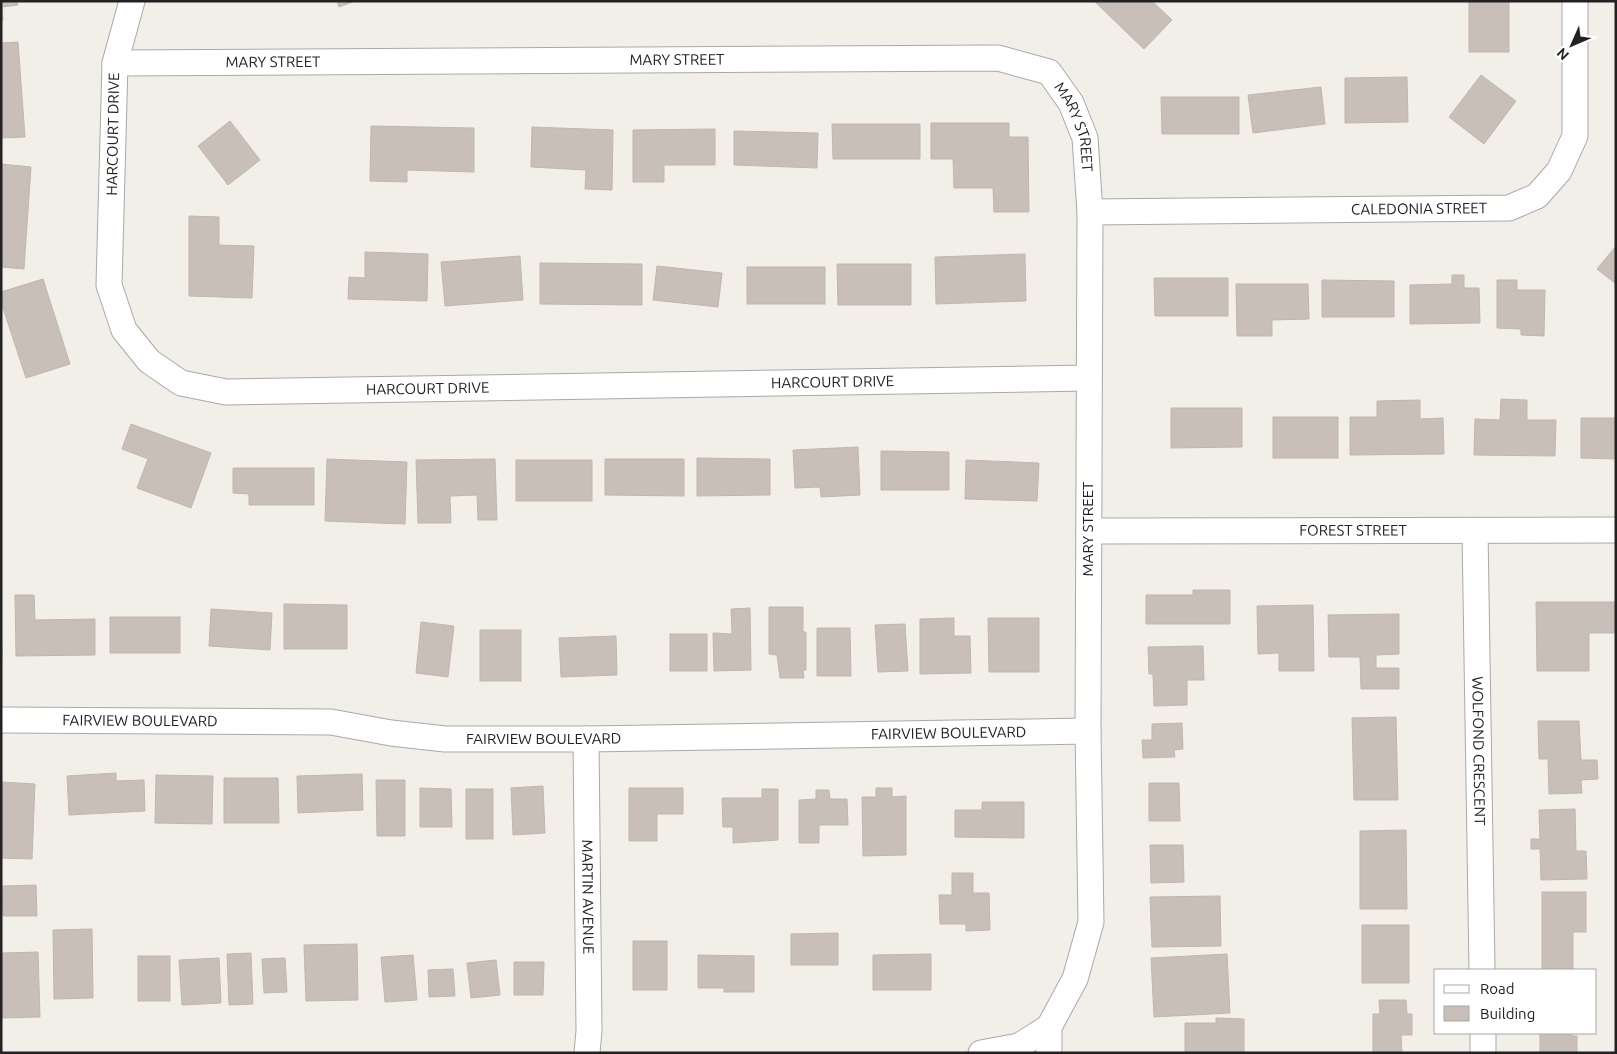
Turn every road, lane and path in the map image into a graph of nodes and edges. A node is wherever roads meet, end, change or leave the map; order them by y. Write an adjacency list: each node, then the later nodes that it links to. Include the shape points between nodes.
1 (132, 1): 3 (street, HARCOURT DRIVE)
2 (1575, 1): 4 (street, CALEDONIA STREET, via 1576,136 1559,171 1536,196 1509,208)
3 (115, 63): 4 (street, MARY STREET, via 998,58 1048,72 1071,103 1085,138); 5 (street, HARCOURT DRIVE, via 109,284 124,330 149,361 181,383 226,392)
4 (1090, 212): 5 (street, MARY STREET)
5 (1088, 378): 7 (street, MARY STREET)
6 (1616, 530): 8 (street, FOREST STREET)
7 (1089, 531): 8 (street, FOREST STREET); 10 (street, MARY STREET)
8 (1475, 532): 12 (street, WOLFOND CRESCENT)
9 (1, 720): 11 (street, FAIRVIEW BOULEVARD, via 331,722 391,734 445,738)
10 (1088, 731): 11 (street, FAIRVIEW BOULEVARD); 13 (street, MARY STREET, via 1091,922 1074,979)
11 (586, 739): 15 (street, MARTIN AVENUE)
12 (1482, 969)
13 (1049, 1028): 16 (street, via 1019,1046); 17 (street, MARY STREET)
14 (1482, 1034): 18 (street)
15 (587, 1053)
16 (981, 1053)
17 (1049, 1053)
18 (1483, 1053)

